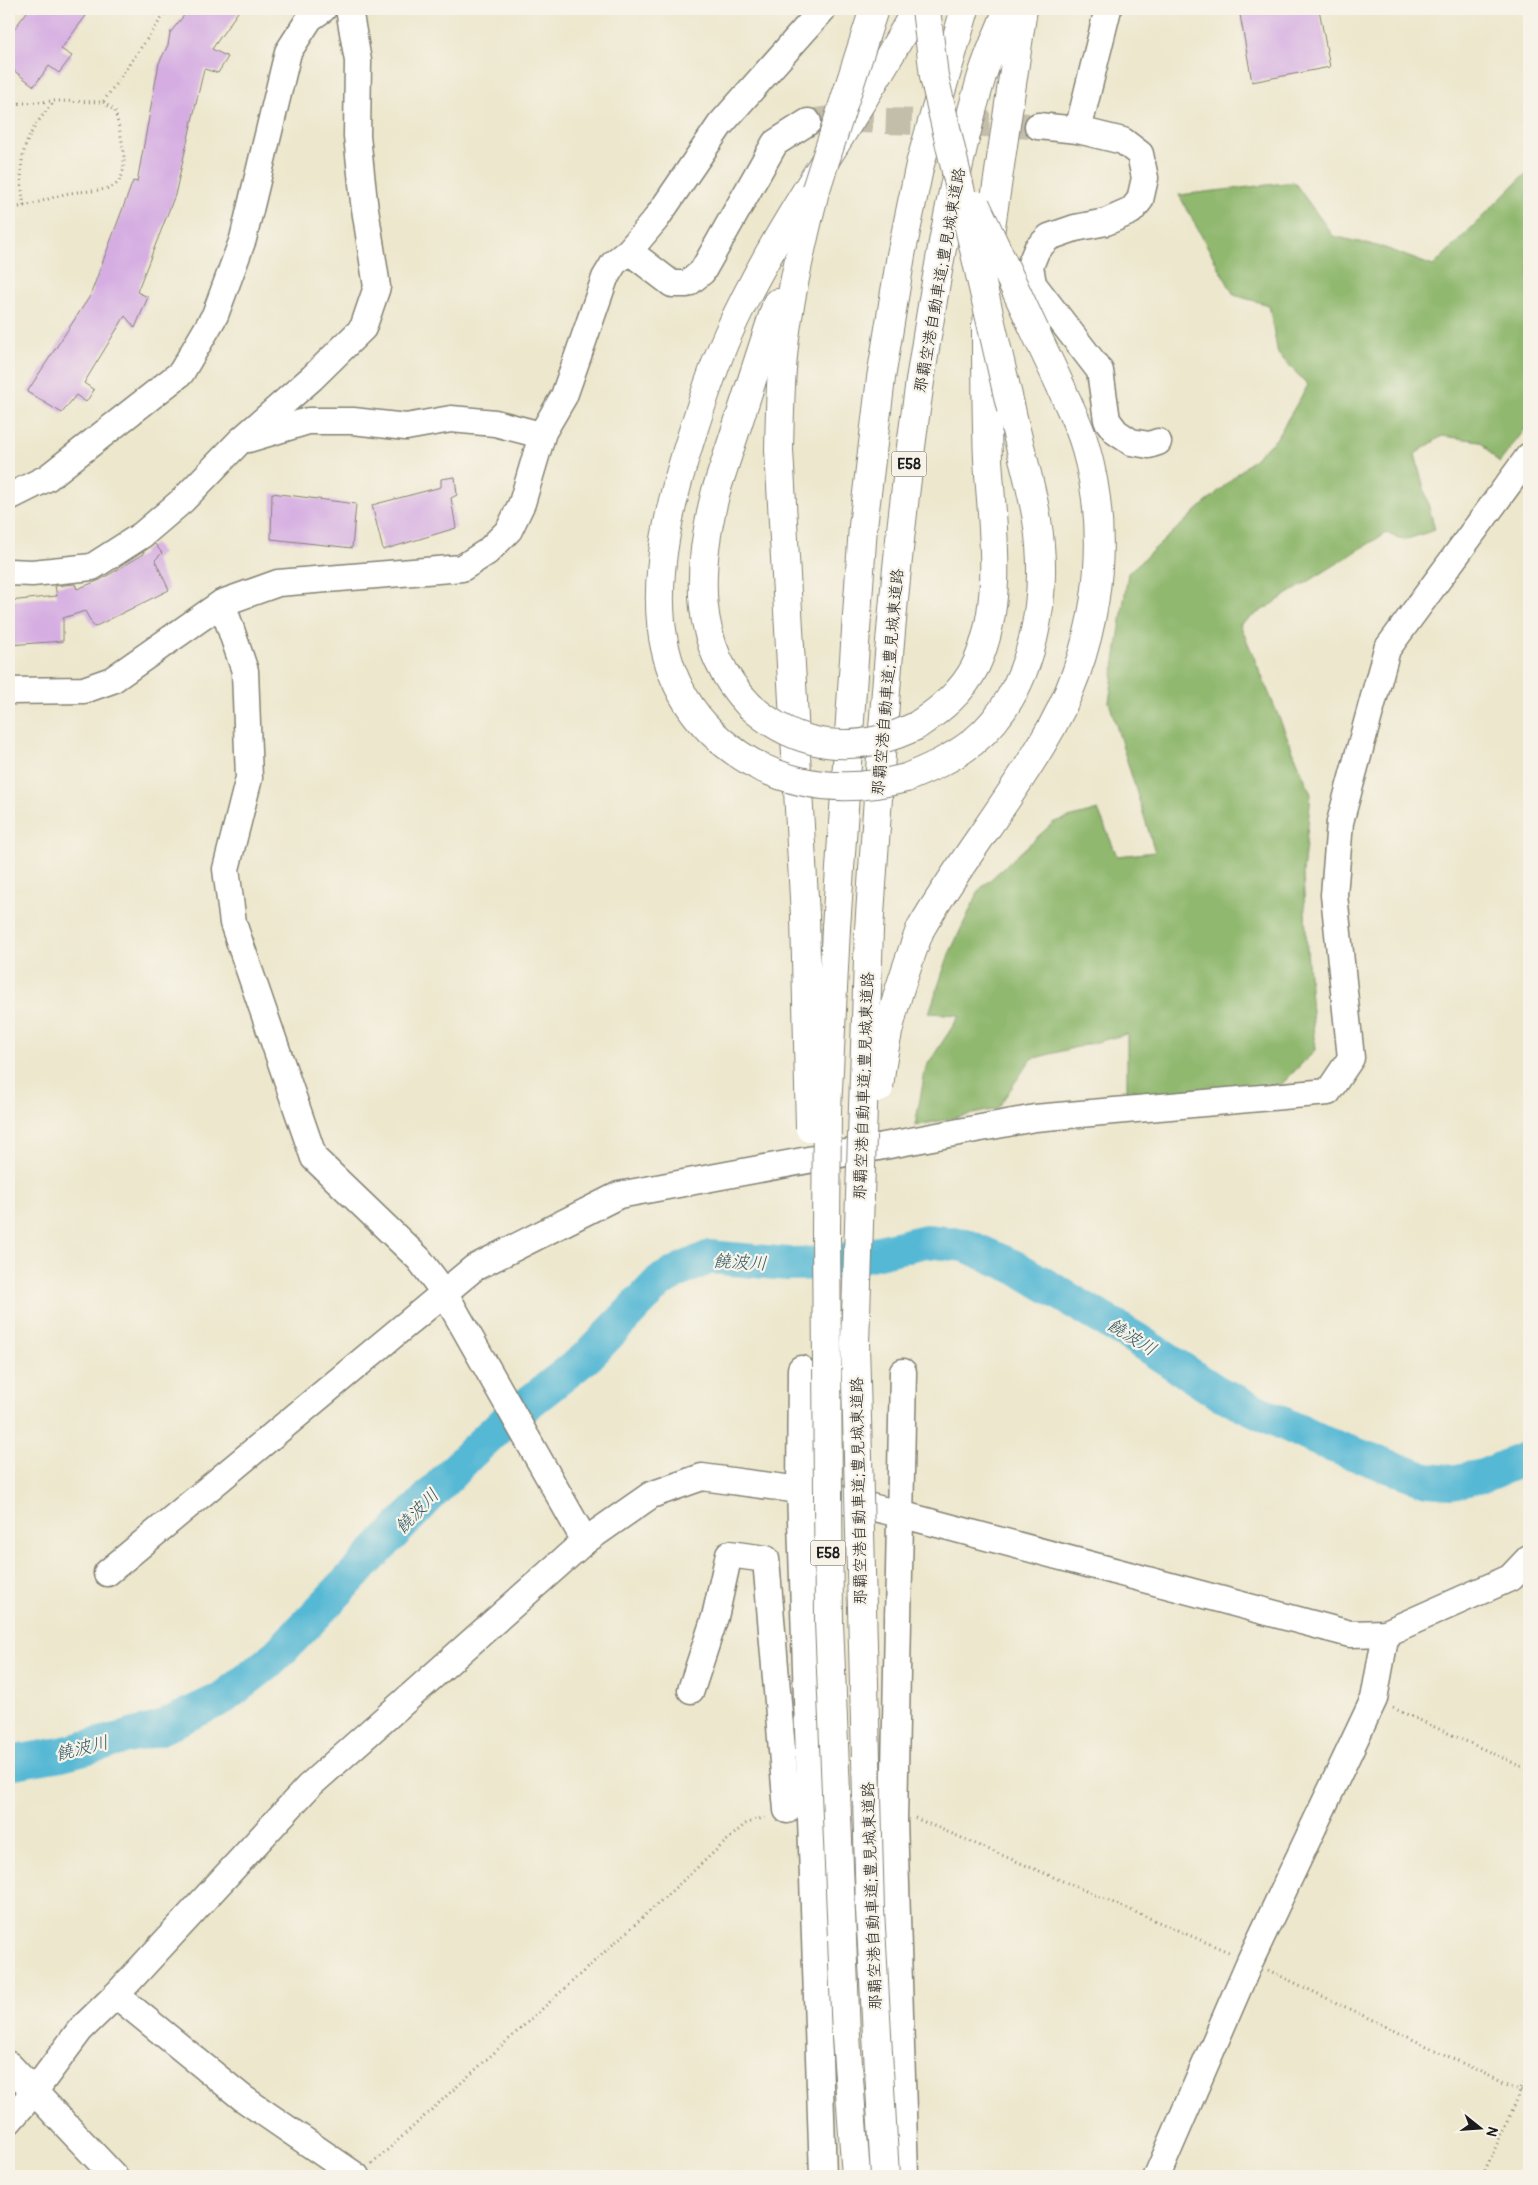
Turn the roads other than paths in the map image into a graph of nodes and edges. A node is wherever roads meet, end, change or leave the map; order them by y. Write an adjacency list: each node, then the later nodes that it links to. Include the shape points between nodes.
1 (323, 9): 21 (street, via 310,18 288,52 243,239 215,315 182,373 47,478)
2 (349, 9): 18 (street, via 358,61 357,136 377,287 363,328)
3 (823, 9): 16 (street, via 720,125)
4 (874, 9): 15 (highway, bridge)
5 (916, 9): 14 (highway, bridge, via 792,215 728,333 702,403 665,528 659,605 670,666 682,694 698,717 732,750 789,779 831,787 867,786 906,778 946,761 984,732 1008,701 1032,643 1039,607 1037,519)
6 (926, 9): 14 (highway, bridge, via 934,76)
7 (965, 9): 28 (highway, 那覇空港自動車道;豊見城東道路 / E58, bridge, via 920,164 901,256 881,378 863,526 827,1110)
8 (1008, 9): 34 (highway, 那覇空港自動車道;豊見城東道路 / E58, bridge, via 981,77 961,154 939,264 900,529 884,695 869,930 855,1343)
9 (1023, 9): 15 (highway, bridge, via 986,262 986,408 994,578 986,636 976,665 956,694 939,711 895,736 871,743 822,743 779,728 749,706 723,673 712,650 702,590 708,523)
10 (1108, 9): 13 (street)
11 (808, 122): 16 (street, via 775,143 702,272 687,284 672,284)
12 (1038, 126): 13 (street)
13 (1078, 130): 19 (street, via 1123,141 1140,154 1145,178 1140,200 1131,211 1106,222 1049,237 1037,249 1030,266 1033,284 1100,371 1107,420 1116,432 1131,442 1149,445)
14 (951, 144): 34 (highway, bridge, via 982,220 1085,445 1098,517 1099,554 1090,625 1081,662 1042,744 920,930 900,985 881,1060 876,1117 870,1485)
15 (816, 189): 28 (highway, bridge, via 797,264 780,392 782,521 806,916 811,1174)
16 (630, 252): 17 (street, via 614,262 605,278 564,396)
17 (541, 436): 18 (street, via 495,423 451,419 406,427 353,421 308,421); 23 (street, via 522,503 509,530 487,552 462,568 278,583)
18 (240, 441): 22 (street, via 183,500 142,535 92,567)
19 (1158, 442)
20 (1529, 456): 25 (street, via 1387,649 1340,822 1334,895 1351,1058 1328,1092 1035,1118 619,1195 474,1268)
21 (9, 497)
22 (9, 572)
23 (222, 603): 24 (street, via 112,680 84,690); 25 (street, via 245,671 249,778 226,869 233,923 314,1158 419,1259)
24 (9, 691)
25 (444, 1292): 31 (street); 33 (street)
26 (801, 1369): 29 (street)
27 (903, 1372): 30 (street)
28 (828, 1461): 47 (highway, 那覇空港自動車道;豊見城東道路 / E58, bridge, via 831,1671 846,2036)
29 (800, 1490): 30 (street); 31 (street, via 702,1477 651,1495); 38 (street)
30 (900, 1514): 35 (street, via 1350,1634); 39 (street)
31 (585, 1541): 40 (street, via 308,1787)
32 (1529, 1558): 35 (street, via 1510,1578)
33 (107, 1573)
34 (861, 1623): 48 (highway, 那覇空港自動車道;豊見城東道路 / E58, bridge, via 870,1910)
35 (1386, 1633): 50 (street, via 1374,1699 1250,1962)
36 (691, 1690): 37 (street, via 715,1617 729,1554 766,1559)
37 (787, 1810)
38 (811, 1820): 39 (street); 45 (street)
39 (894, 1820): 49 (street)
40 (116, 1995): 42 (street, via 80,2030); 44 (street, via 244,2098)
41 (9, 2064): 42 (street)
42 (34, 2092): 43 (street); 46 (street)
43 (9, 2121)
44 (361, 2173)
45 (829, 2175)
46 (114, 2176)
47 (856, 2176)
48 (885, 2176)
49 (905, 2176)
50 (1157, 2176)

